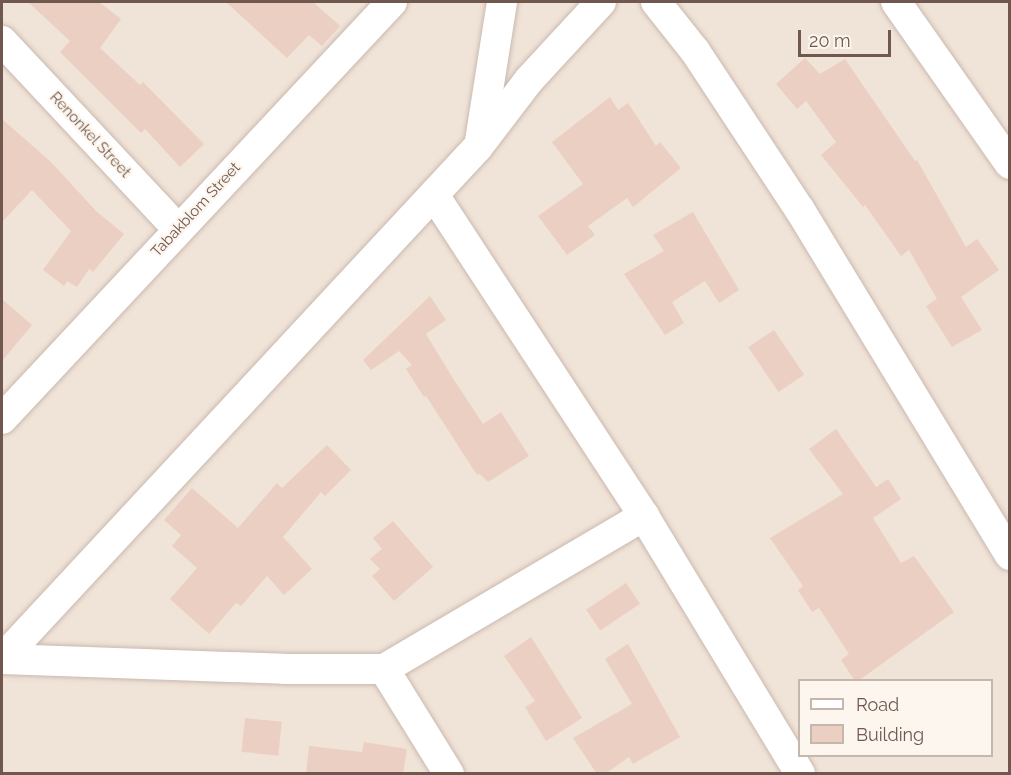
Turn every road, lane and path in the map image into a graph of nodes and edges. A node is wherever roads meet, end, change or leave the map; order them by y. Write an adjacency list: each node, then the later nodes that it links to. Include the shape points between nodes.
1 (502, 2): 7 (street)
2 (601, 2): 7 (street, via 529,80)
3 (656, 2): 13 (street, via 701,60 800,210)
4 (896, 2): 8 (street)
5 (386, 4): 10 (street, Tabakblom Street)
6 (2, 41): 10 (street, Renonkel Street)
7 (478, 147): 9 (street)
8 (1010, 164)
9 (434, 195): 12 (street); 14 (street, via 2,659)
10 (178, 229): 11 (street, Tabakblom Street)
11 (2, 419)
12 (644, 516): 14 (street); 16 (street)
13 (1010, 555)
14 (384, 669): 15 (street)
15 (449, 774)
16 (800, 774)

